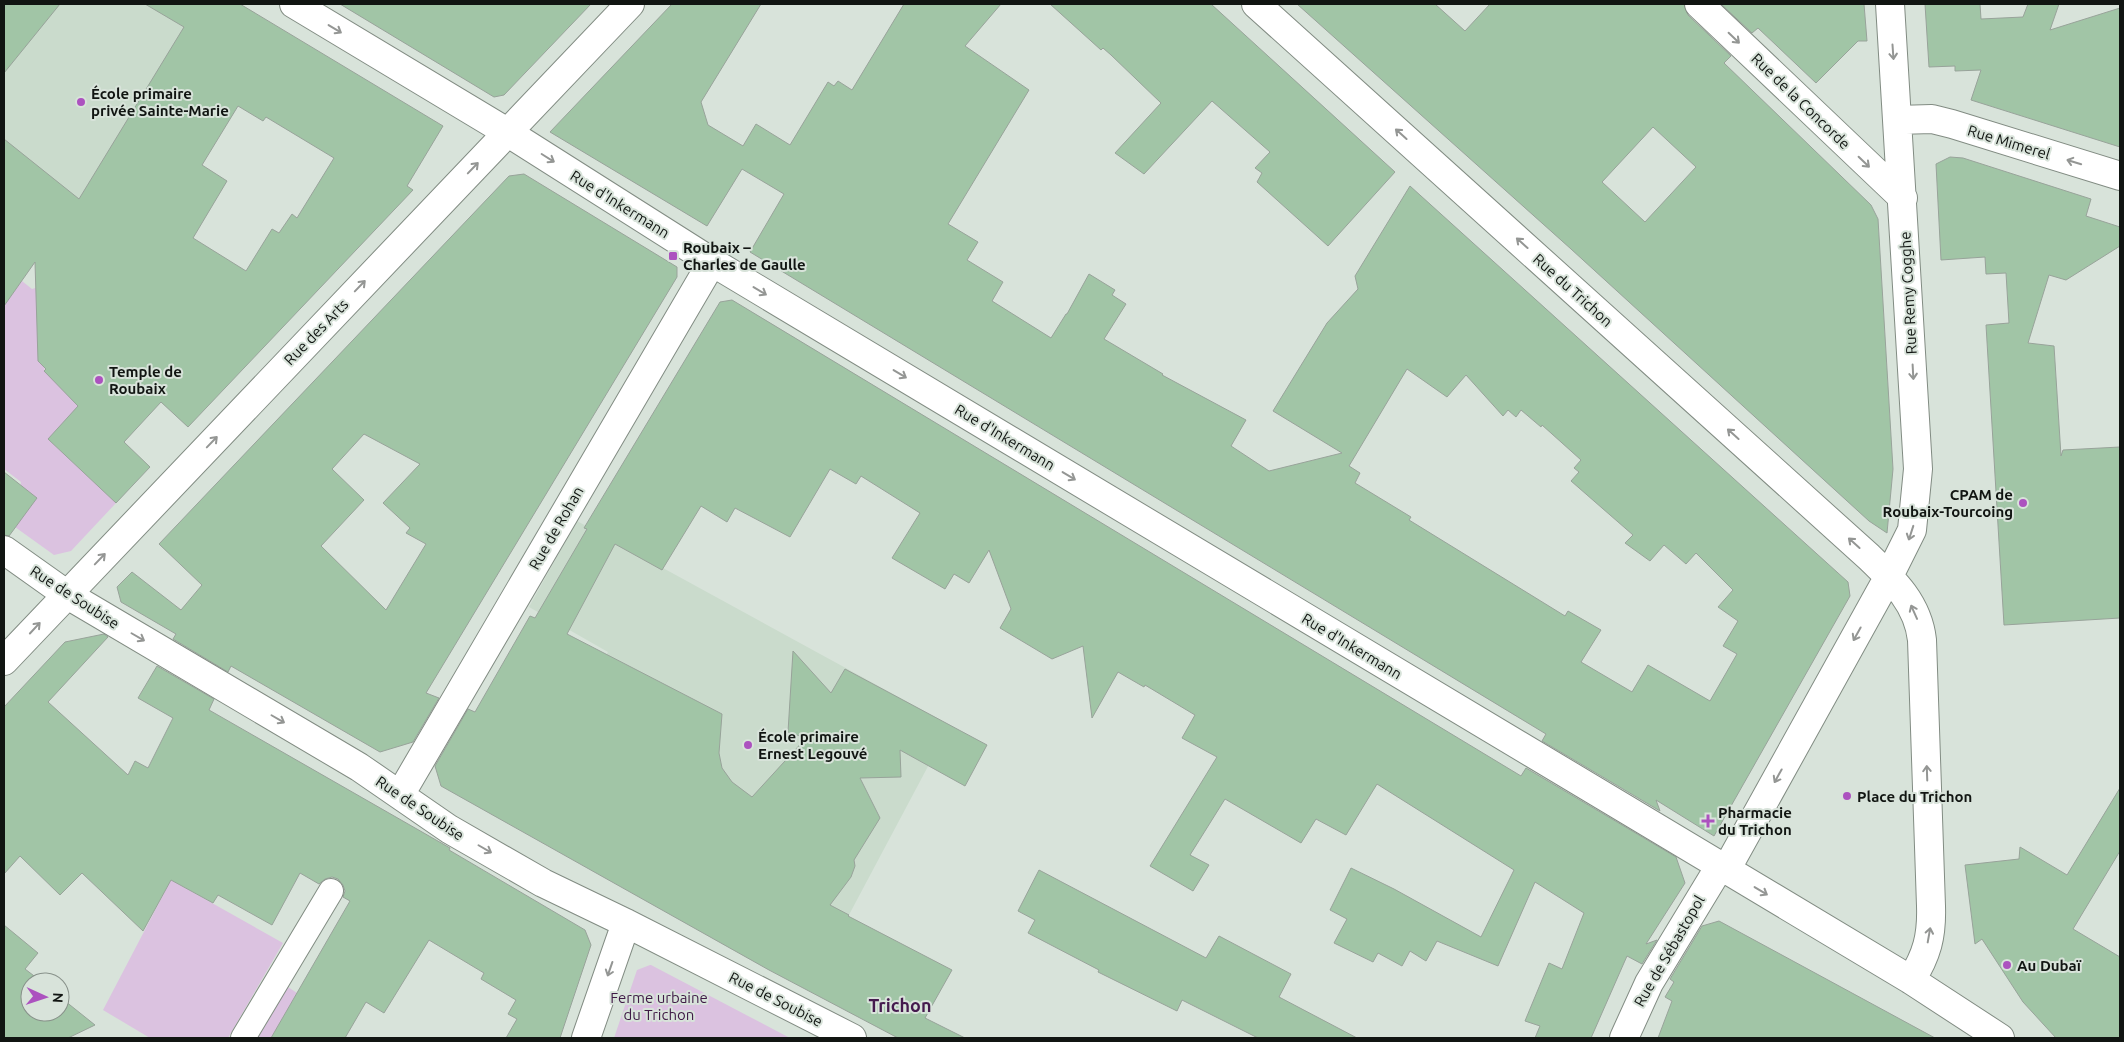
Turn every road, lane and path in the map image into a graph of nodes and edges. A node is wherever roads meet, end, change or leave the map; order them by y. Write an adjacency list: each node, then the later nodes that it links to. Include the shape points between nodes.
1 (294, 4): 7 (street, Rue d'Inkermann, one-way to 7)
2 (630, 4): 7 (street, Rue des Arts)
3 (1256, 4): 12 (street, Rue du Trichon, one-way to 3)
4 (1699, 4): 9 (street, Rue de la Concorde, one-way to 9)
5 (1890, 4): 6 (street, Rue Remy Cogghe, one-way to 6)
6 (1897, 120): 8 (street, Rue Mimerel, one-way to 6, via 1946,122); 9 (street, Rue Remy Cogghe)
7 (508, 132): 10 (street, Rue d'Inkermann, one-way to 10); 13 (street, Rue des Arts, one-way to 7)
8 (2120, 176)
9 (1903, 198): 12 (street, Rue Remy Cogghe, one-way to 12, via 1918,489 1912,530)
10 (712, 262): 15 (street, Rue de Rohan); 16 (street, Rue d'Inkermann, one-way to 16)
11 (4, 550): 13 (street, Rue de Soubise)
12 (1890, 576): 16 (street, one-way to 16); 19 (street, one-way to 12, via 1925,955 1932,916 1923,647 1912,605)
13 (66, 594): 14 (street, Rue des Arts, one-way to 13); 15 (street, Rue de Soubise, one-way to 15)
14 (4, 661)
15 (400, 794): 18 (street, Rue de Soubise, one-way to 18, via 442,825 544,883)
16 (1723, 868): 19 (street, one-way to 19); 23 (street, Rue de Sébastopol, via 1649,984)
17 (331, 891): 20 (street)
18 (626, 922): 21 (street, one-way to 21); 22 (street, Rue de Soubise)
19 (1911, 980): 24 (street)
20 (242, 1038)
21 (586, 1038)
22 (852, 1038)
23 (1624, 1038)
24 (2000, 1038)

